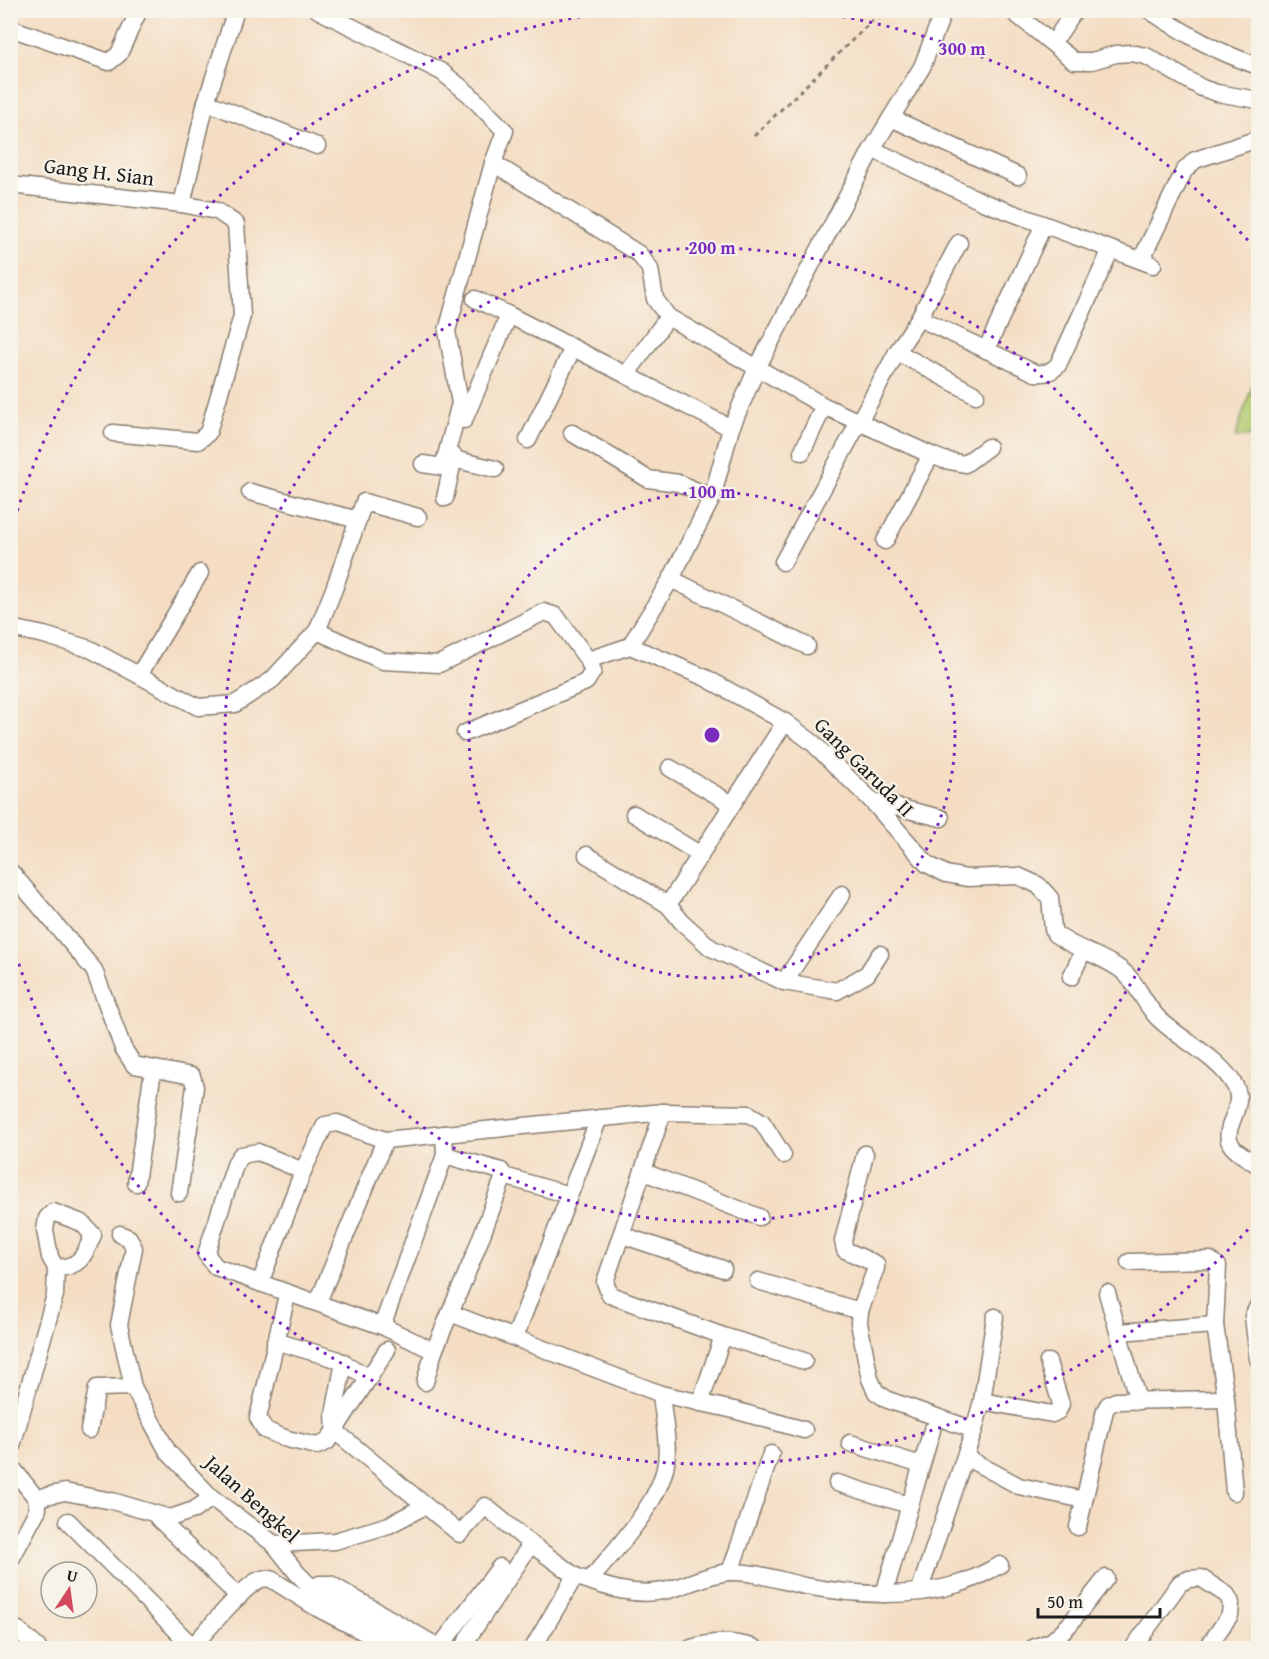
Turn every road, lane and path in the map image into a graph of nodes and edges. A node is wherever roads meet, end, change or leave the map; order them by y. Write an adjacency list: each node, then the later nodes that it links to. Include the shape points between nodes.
1 (139, 10): 9 (street, via 119,54 109,62)
2 (236, 10): 13 (street)
3 (318, 10): 19 (street, via 442,72 469,94 505,131)
4 (896, 10): 15 (path, via 876,17)
5 (944, 10): 14 (street, via 922,67)
6 (1011, 10): 12 (street, via 1074,61 1092,62 1116,54 1146,56 1202,88)
7 (1076, 10): 10 (street)
8 (1149, 10): 11 (street, via 1196,41)
9 (10, 28)
10 (1059, 34)
11 (1258, 66)
12 (1258, 100)
13 (206, 102): 17 (street); 22 (street)
14 (891, 118): 18 (street); 20 (street)
15 (754, 136)
16 (1258, 139): 18 (street, via 1188,165 1147,263 983,202)
17 (317, 146)
18 (872, 149): 33 (street)
19 (493, 163): 28 (street, via 639,254 650,269 655,299); 46 (street, via 447,331 460,404 443,467)
20 (1018, 176)
21 (10, 185): 22 (street, Gang H. Sian)
22 (182, 204): 39 (street, Gang H. Sian, via 217,211 236,224 242,316 208,433 198,441)
23 (1040, 233): 31 (street)
24 (959, 243): 29 (street)
25 (1107, 258): 31 (street, via 1052,372 1035,373)
26 (475, 299): 27 (street)
27 (509, 315): 30 (street); 45 (street, via 465,415)
28 (668, 317): 33 (street); 34 (street)
29 (919, 318): 31 (street); 32 (street)
30 (573, 348): 34 (street); 41 (street)
31 (986, 350)
32 (897, 352): 35 (street); 37 (street)
33 (757, 368): 36 (street); 38 (street)
34 (626, 375): 38 (street)
35 (976, 395)
36 (824, 406): 37 (street); 43 (street)
37 (859, 422): 44 (street); 54 (street)
38 (731, 428): 50 (street)
39 (113, 433)
40 (572, 433): 50 (street, via 648,478 680,483)
41 (528, 440)
42 (988, 447): 44 (street, via 965,464)
43 (802, 452)
44 (931, 455): 53 (street)
45 (453, 459): 47 (street); 49 (street)
46 (423, 464)
47 (495, 469)
48 (250, 492): 52 (street)
49 (445, 498)
50 (712, 498): 56 (street)
51 (418, 517): 52 (street, via 364,502)
52 (358, 520): 58 (street)
53 (885, 541)
54 (783, 562)
55 (200, 573): 62 (street)
56 (671, 579): 59 (street); 60 (street)
57 (10, 628): 62 (street, via 90,649)
58 (317, 631): 61 (street, via 383,661 439,664 544,612 556,616); 62 (street, via 273,680 235,705 198,707)
59 (630, 646): 61 (street); 63 (street, Gang Garuda II, via 706,678)
60 (807, 646)
61 (588, 660): 64 (street, via 594,671 586,682)
62 (139, 675)
63 (785, 722): 66 (street, Gang Garuda II, via 813,743); 67 (street)
64 (465, 733)
65 (670, 768): 67 (street)
66 (872, 801): 69 (street); 75 (street, Gang Garuda II, via 927,864 946,874 967,878 1018,876 1038,885 1050,898 1055,934)
67 (732, 804): 71 (street)
68 (634, 814): 71 (street)
69 (941, 818)
70 (587, 855): 74 (street)
71 (701, 855): 74 (street)
72 (10, 871): 79 (street, via 94,970 123,1048 134,1065)
73 (842, 894): 78 (street)
74 (668, 905): 78 (street, via 711,948)
75 (1083, 951): 77 (street); 87 (street, Gang Garuda II, via 1122,971 1158,1018 1225,1073 1239,1097 1229,1141)
76 (880, 954): 78 (street, via 867,974 837,991)
77 (1071, 977)
78 (784, 982)
79 (153, 1070): 91 (street); 92 (street, via 192,1076 195,1087)
80 (663, 1112): 81 (street); 86 (street, via 749,1114 762,1122); 89 (street)
81 (598, 1118): 82 (street); 93 (street)
82 (444, 1134): 83 (street); 85 (street)
83 (385, 1140): 88 (street, via 338,1123 325,1125); 104 (street)
84 (865, 1154): 105 (street, via 843,1241 845,1250 876,1264)
85 (445, 1155): 90 (street); 110 (street)
86 (783, 1155)
87 (1258, 1165)
88 (303, 1171): 101 (street); 101 (street, via 258,1152 242,1155 236,1162 206,1254 216,1267)
89 (644, 1172): 94 (street); 96 (street)
90 (504, 1176): 93 (street); 106 (street)
91 (136, 1183)
92 (179, 1193)
93 (569, 1194): 113 (street)
94 (759, 1216)
95 (120, 1233): 123 (street, Jalan Bengkel, via 129,1238 134,1248 119,1325)
96 (622, 1235): 99 (street); 112 (street, via 605,1282 610,1295)
97 (1129, 1262): 109 (street, via 1215,1262 1219,1271)
98 (56, 1268): 135 (street, via 54,1295)
99 (723, 1269)
100 (758, 1281): 105 (street)
101 (260, 1283): 104 (street)
102 (1107, 1293): 111 (street)
103 (287, 1295): 114 (street)
104 (318, 1302): 110 (street)
105 (860, 1311): 133 (street, via 870,1379 876,1392)
106 (450, 1313): 113 (street); 116 (street)
107 (1257, 1314): 117 (street)
108 (995, 1317): 126 (street)
109 (1215, 1325): 111 (street); 125 (street)
110 (382, 1326): 116 (street)
111 (1118, 1332): 127 (street)
112 (723, 1336): 118 (street); 128 (street)
113 (515, 1337): 124 (street)
114 (275, 1341): 119 (street); 132 (street, via 258,1418 265,1430 317,1446 327,1442)
115 (387, 1350): 121 (street)
116 (434, 1351): 122 (street)
117 (1258, 1359)
118 (804, 1361)
119 (344, 1362): 121 (street); 132 (street, via 334,1414)
120 (1048, 1362): 126 (street, via 1061,1404 1058,1411 1052,1414)
121 (370, 1378): 132 (street)
122 (425, 1382)
123 (133, 1387): 129 (street, via 97,1388); 143 (street, Jalan Bengkel, via 168,1452)
124 (661, 1394): 128 (street); 156 (street, via 666,1466 659,1488 625,1539)
125 (1226, 1399): 127 (street); 141 (street)
126 (982, 1401): 133 (street)
127 (1137, 1401): 144 (street, via 1116,1401 1105,1410)
128 (700, 1403): 130 (street)
129 (89, 1430)
130 (804, 1430)
131 (932, 1430): 139 (street)
132 (335, 1431): 146 (street)
133 (974, 1431): 137 (street)
134 (850, 1443): 139 (street)
135 (10, 1453)
136 (771, 1454): 155 (street)
137 (965, 1457): 144 (street, via 1019,1486); 159 (street)
138 (10, 1464): 142 (street)
139 (921, 1465): 145 (street)
140 (837, 1483): 145 (street)
141 (1234, 1492)
142 (36, 1498): 143 (street, via 65,1492 170,1518 194,1510); 152 (street, via 38,1509)
143 (212, 1498): 150 (street, Jalan Bengkel)
144 (1084, 1500): 149 (street)
145 (909, 1505): 160 (street)
146 (425, 1506): 150 (street, via 388,1526 335,1541); 151 (street, via 460,1534 484,1506)
147 (158, 1518): 161 (street)
148 (68, 1521): 167 (street)
149 (1078, 1527)
150 (274, 1544): 158 (street, Jalan Bengkel)
151 (531, 1544): 156 (street); 170 (street, via 468,1638)
152 (13, 1550)
153 (1000, 1565): 159 (street, via 961,1584)
154 (500, 1567): 169 (street)
155 (730, 1572): 156 (street, via 646,1594 609,1588); 160 (street, via 842,1593)
156 (582, 1578): 171 (street)
157 (1106, 1578): 164 (street)
158 (312, 1588): 168 (street, Jalan Bengkel); 169 (street, via 330,1584)
159 (919, 1592): 160 (street)
160 (884, 1594)
161 (239, 1597): 163 (street, via 256,1581 271,1578 317,1608); 167 (street)
162 (10, 1626): 166 (street)
163 (377, 1639)
164 (1050, 1645): 174 (street)
165 (731, 1646): 172 (street, via 706,1644); 173 (street)
166 (38, 1648)
167 (192, 1648)
168 (414, 1648)
169 (440, 1648)
170 (468, 1648)
171 (533, 1648)
172 (691, 1648)
173 (755, 1648)
174 (1033, 1648)
175 (1133, 1648): 176 (street, via 1180,1584 1201,1578 1227,1595 1231,1603 1230,1615)
176 (1208, 1648)

